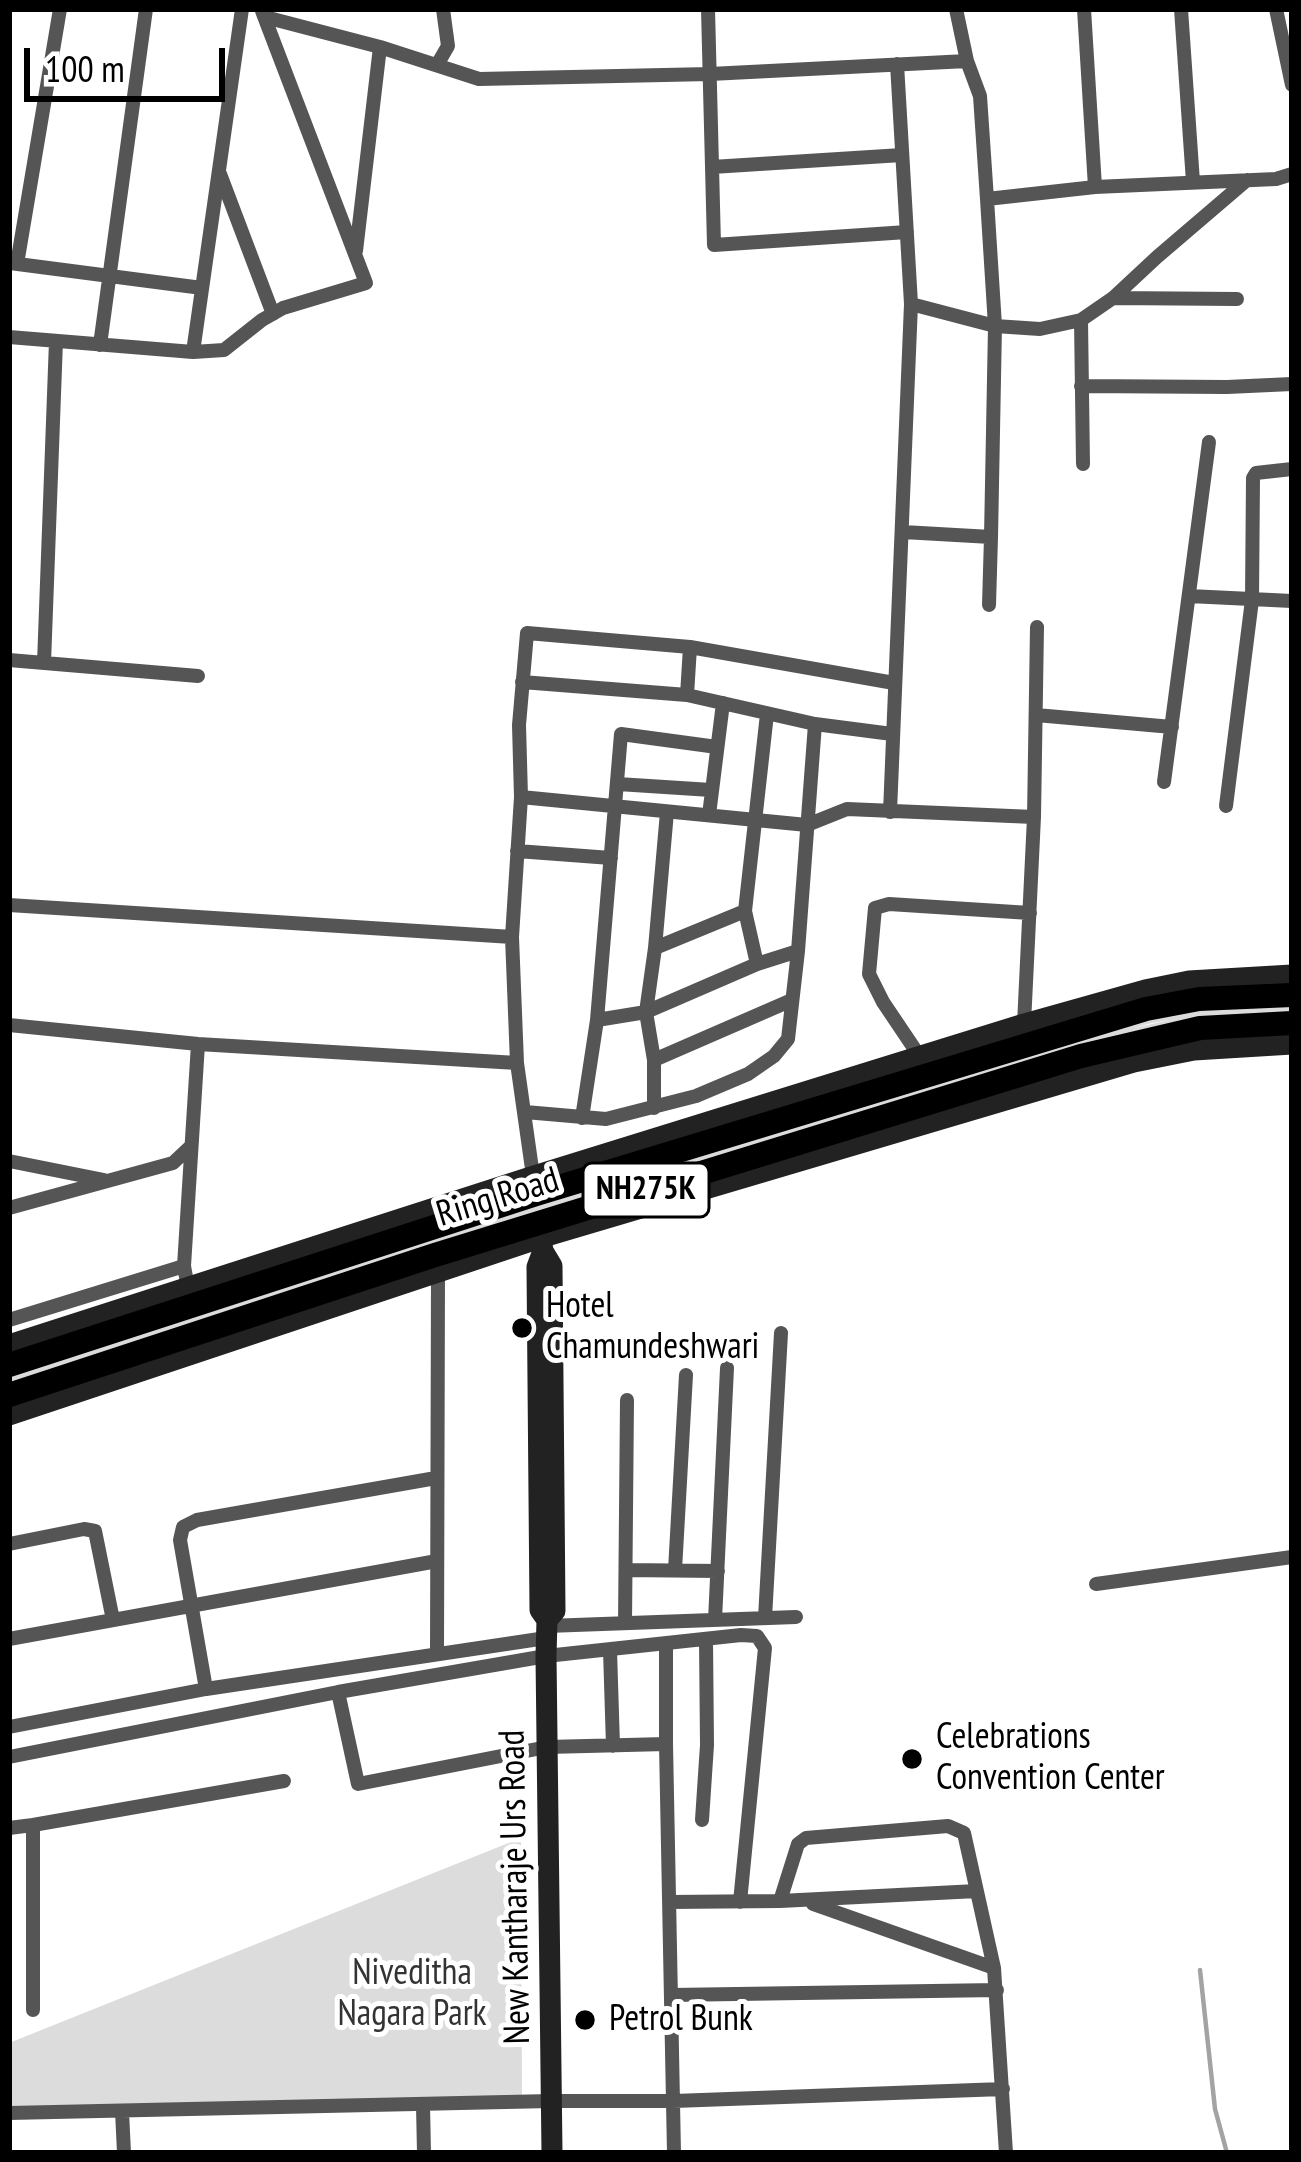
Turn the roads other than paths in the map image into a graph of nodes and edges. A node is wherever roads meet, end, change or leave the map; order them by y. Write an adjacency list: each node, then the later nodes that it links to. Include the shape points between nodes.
1 (60, 9): 25 (street)
2 (146, 9): 30 (street)
3 (242, 9): 19 (street)
4 (443, 9): 14 (street, via 448,46)
5 (708, 9): 15 (street)
6 (956, 9): 12 (street)
7 (1084, 9): 24 (street)
8 (1181, 9): 22 (street)
9 (1276, 9): 16 (street)
10 (263, 13): 11 (street); 28 (street)
11 (380, 47): 14 (street); 28 (street)
12 (968, 61): 13 (street); 26 (street, via 980,96)
13 (897, 64): 15 (street); 17 (street)
14 (437, 65): 15 (street, via 478,80)
15 (710, 74): 18 (street)
16 (1292, 85)
17 (902, 155): 18 (street); 27 (street)
18 (712, 167): 27 (street, via 714,245)
19 (219, 169): 31 (street); 35 (street)
20 (1292, 174): 21 (street)
21 (1247, 180): 22 (street); 32 (street)
22 (1193, 182): 24 (street)
23 (9, 186): 25 (street)
24 (1095, 187): 26 (street)
25 (29, 188): 29 (street)
26 (987, 199): 37 (street)
27 (907, 232): 34 (street)
28 (356, 255): 35 (street, via 366,283)
29 (13, 264): 30 (street)
30 (108, 276): 31 (street); 40 (street)
31 (202, 288): 41 (street)
32 (1113, 298): 33 (street); 36 (street)
33 (1238, 299)
34 (911, 304): 37 (street); 47 (street)
35 (273, 314): 41 (street, via 224,350)
36 (1081, 320): 37 (street, via 1040,329); 43 (street)
37 (995, 326): 48 (street)
38 (9, 337): 39 (street)
39 (56, 341): 40 (street); 56 (street)
40 (100, 345): 41 (street)
41 (193, 352)
42 (1292, 384): 43 (street)
43 (1081, 386): 45 (street)
44 (1209, 442): 49 (street)
45 (1083, 464)
46 (1292, 469): 50 (street, via 1253,478)
47 (903, 532): 48 (street); 59 (street)
48 (991, 537): 52 (street)
49 (1189, 596): 50 (street); 65 (street)
50 (1252, 600): 51 (street); 73 (street)
51 (1292, 601)
52 (989, 605)
53 (1037, 627): 63 (street)
54 (689, 647): 58 (street, via 526,633); 59 (street); 60 (street)
55 (9, 660): 56 (street)
56 (44, 663): 57 (street)
57 (198, 676)
58 (522, 682): 60 (street); 71 (street)
59 (894, 683): 66 (street)
60 (687, 695): 61 (street)
61 (723, 703): 62 (street); 67 (street)
62 (767, 714): 64 (street); 78 (street)
63 (1036, 716): 65 (street); 77 (street)
64 (815, 724): 66 (street); 79 (street)
65 (1172, 728): 68 (street)
66 (892, 734): 75 (street)
67 (717, 747): 69 (street, via 622,734); 70 (street)
68 (1164, 782)
69 (617, 784): 70 (street); 72 (street)
70 (711, 790): 76 (street)
71 (521, 797): 72 (street); 80 (street)
72 (617, 806): 74 (street); 81 (street)
73 (1226, 806)
74 (667, 812): 76 (street); 86 (street)
75 (890, 812): 77 (street); 79 (street, via 847,808)
76 (709, 814): 78 (street)
77 (1034, 817): 84 (street)
78 (756, 821): 79 (street); 83 (street)
79 (807, 825): 87 (street)
80 (517, 851): 81 (street); 85 (street)
81 (611, 858): 93 (street)
82 (9, 904): 85 (street)
83 (745, 911): 86 (street); 88 (street)
84 (1030, 913): 95 (street); 99 (street, via 875,908 869,974)
85 (512, 938): 101 (street)
86 (655, 947): 92 (street)
87 (798, 951): 88 (street); 91 (street)
88 (757, 964): 92 (street)
89 (1292, 975): 95 (street, via 1189,981)
90 (1292, 995): 108 (highway, Ring Road / NH275K, via 1146,1009)
91 (792, 1000): 100 (street); 102 (street, via 788,1039 774,1056 748,1074)
92 (646, 1012): 93 (street); 100 (street)
93 (596, 1020): 104 (street)
94 (1292, 1023): 110 (highway, Ring Road / NH275K, via 1200,1028 1121,1045)
95 (1024, 1024): 99 (street)
96 (9, 1025): 98 (street)
97 (1292, 1043): 110 (street, via 1134,1061)
98 (198, 1044): 101 (street); 105 (street)
99 (920, 1057): 108 (street)
100 (654, 1060): 102 (street)
101 (517, 1063): 103 (street)
102 (653, 1108): 104 (street)
103 (525, 1112): 104 (street); 108 (street)
104 (582, 1118)
105 (190, 1147): 107 (street, via 172,1163); 112 (street)
106 (9, 1161): 107 (street)
107 (109, 1180): 109 (street)
108 (535, 1185): 110 (street, New Kantharaje Urs Road); 112 (street); 116 (highway, Ring Road / NH275K)
109 (9, 1208)
110 (541, 1237): 111 (street); 119 (highway, Ring Road / NH275K); 136 (street, New Kantharaje Urs Road)
111 (438, 1273): 121 (street); 122 (street)
112 (186, 1277): 113 (street); 115 (street)
113 (9, 1320)
114 (782, 1333): 132 (street)
115 (9, 1346)
116 (9, 1365)
117 (727, 1367): 128 (street)
118 (686, 1375): 127 (street)
119 (9, 1394)
120 (627, 1400): 126 (street)
121 (9, 1415)
122 (436, 1478): 125 (street); 130 (street, via 188,1522 180,1540)
123 (9, 1544): 133 (street, via 95,1531)
124 (1292, 1557): 129 (street)
125 (437, 1561): 130 (street); 141 (street)
126 (626, 1570): 127 (street); 135 (street)
127 (675, 1570): 128 (street)
128 (718, 1571): 134 (street)
129 (1096, 1584)
130 (192, 1606): 133 (street); 142 (street)
131 (796, 1616): 132 (street)
132 (765, 1618): 134 (street)
133 (113, 1620): 137 (street)
134 (715, 1620): 135 (street)
135 (625, 1623): 136 (street)
136 (546, 1635): 140 (street); 141 (street); 143 (street); 147 (street, New Kantharaje Urs Road)
137 (9, 1639)
138 (706, 1640): 139 (street); 150 (street); 157 (street, via 757,1636 765,1648)
139 (666, 1643): 140 (street); 145 (street)
140 (610, 1650): 146 (street)
141 (437, 1652): 142 (street)
142 (206, 1689): 144 (street)
143 (338, 1692): 147 (street, via 358,1784); 148 (street)
144 (9, 1727)
145 (665, 1744): 146 (street); 156 (street)
146 (613, 1746): 147 (street)
147 (547, 1747): 163 (street, New Kantharaje Urs Road)
148 (9, 1757)
149 (284, 1781): 151 (street)
150 (702, 1820)
151 (33, 1825): 152 (street); 161 (street)
152 (9, 1828)
153 (977, 1892): 154 (street); 155 (street, via 964,1833 948,1826 806,1838); 158 (street)
154 (803, 1900): 155 (street); 158 (street)
155 (780, 1901): 157 (street)
156 (669, 1902): 157 (street); 160 (street)
157 (740, 1902)
158 (994, 1969): 159 (street)
159 (997, 1990): 160 (street); 162 (street)
160 (672, 1995): 164 (street)
161 (33, 2010)
162 (1003, 2089): 164 (street); 172 (street)
163 (551, 2101): 164 (street); 165 (street); 170 (street, New Kantharaje Urs Road)
164 (674, 2101): 171 (street)
165 (423, 2105): 166 (street); 169 (street)
166 (122, 2111): 167 (street); 168 (street)
167 (9, 2113)
168 (124, 2153)
169 (424, 2153)
170 (552, 2153)
171 (674, 2153)
172 (1006, 2153)

